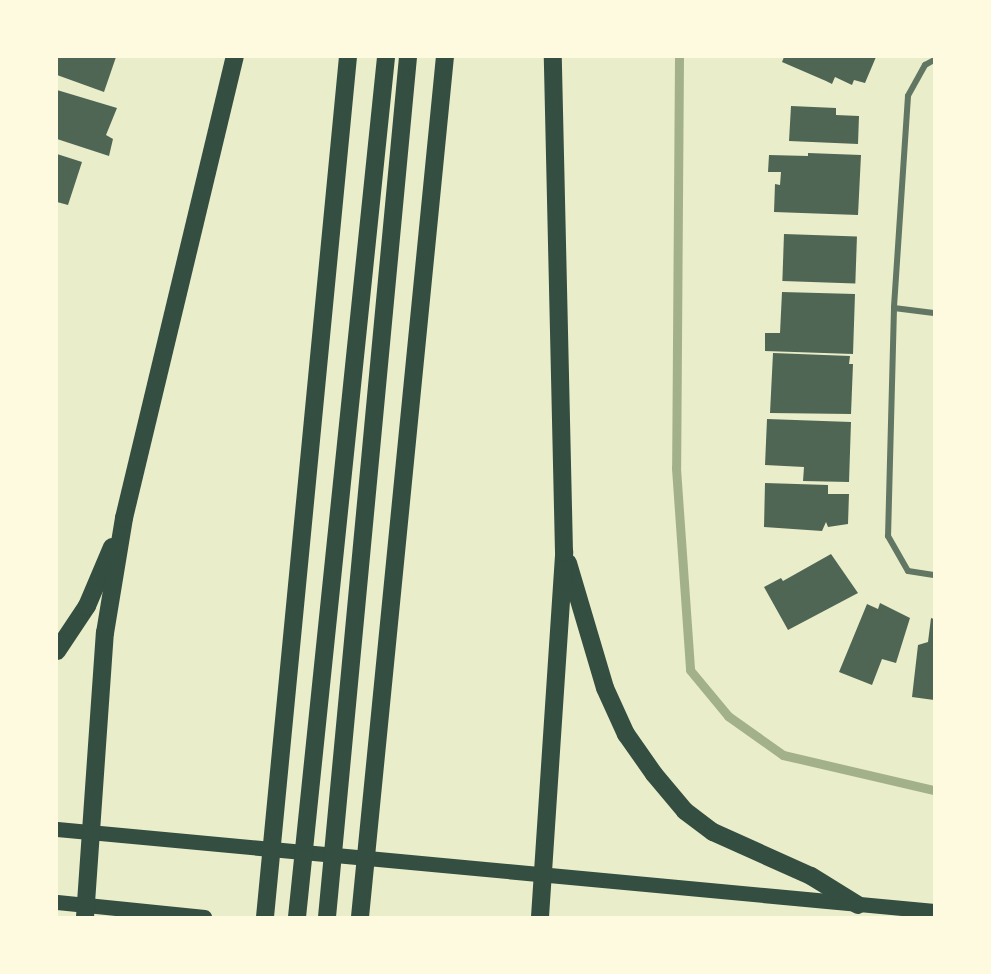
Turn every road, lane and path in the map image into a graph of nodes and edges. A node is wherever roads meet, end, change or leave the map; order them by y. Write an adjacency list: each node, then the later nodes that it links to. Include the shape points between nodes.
1 (236, 57): 10 (highway)
2 (348, 57): 22 (highway)
3 (386, 57): 23 (highway)
4 (408, 57): 24 (highway)
5 (446, 57): 25 (highway)
6 (553, 57): 11 (highway)
7 (934, 60): 8 (street, via 925,65 908,96)
8 (894, 308): 9 (street); 12 (street, via 888,536 908,571)
9 (934, 313)
10 (124, 518): 13 (highway, via 87,606); 15 (highway, via 105,633)
11 (564, 552): 16 (highway); 18 (highway, via 605,688 624,729 654,774 685,811 713,832 811,876)
12 (934, 575)
13 (57, 651)
14 (57, 829): 15 (main road)
15 (90, 833): 16 (main road); 19 (highway)
16 (544, 876): 18 (main road); 26 (highway)
17 (57, 902): 19 (main road)
18 (858, 905): 20 (main road)
19 (86, 911): 21 (main road)
20 (934, 911)
21 (204, 917)
22 (266, 917)
23 (297, 917)
24 (327, 917)
25 (360, 917)
26 (540, 917)

